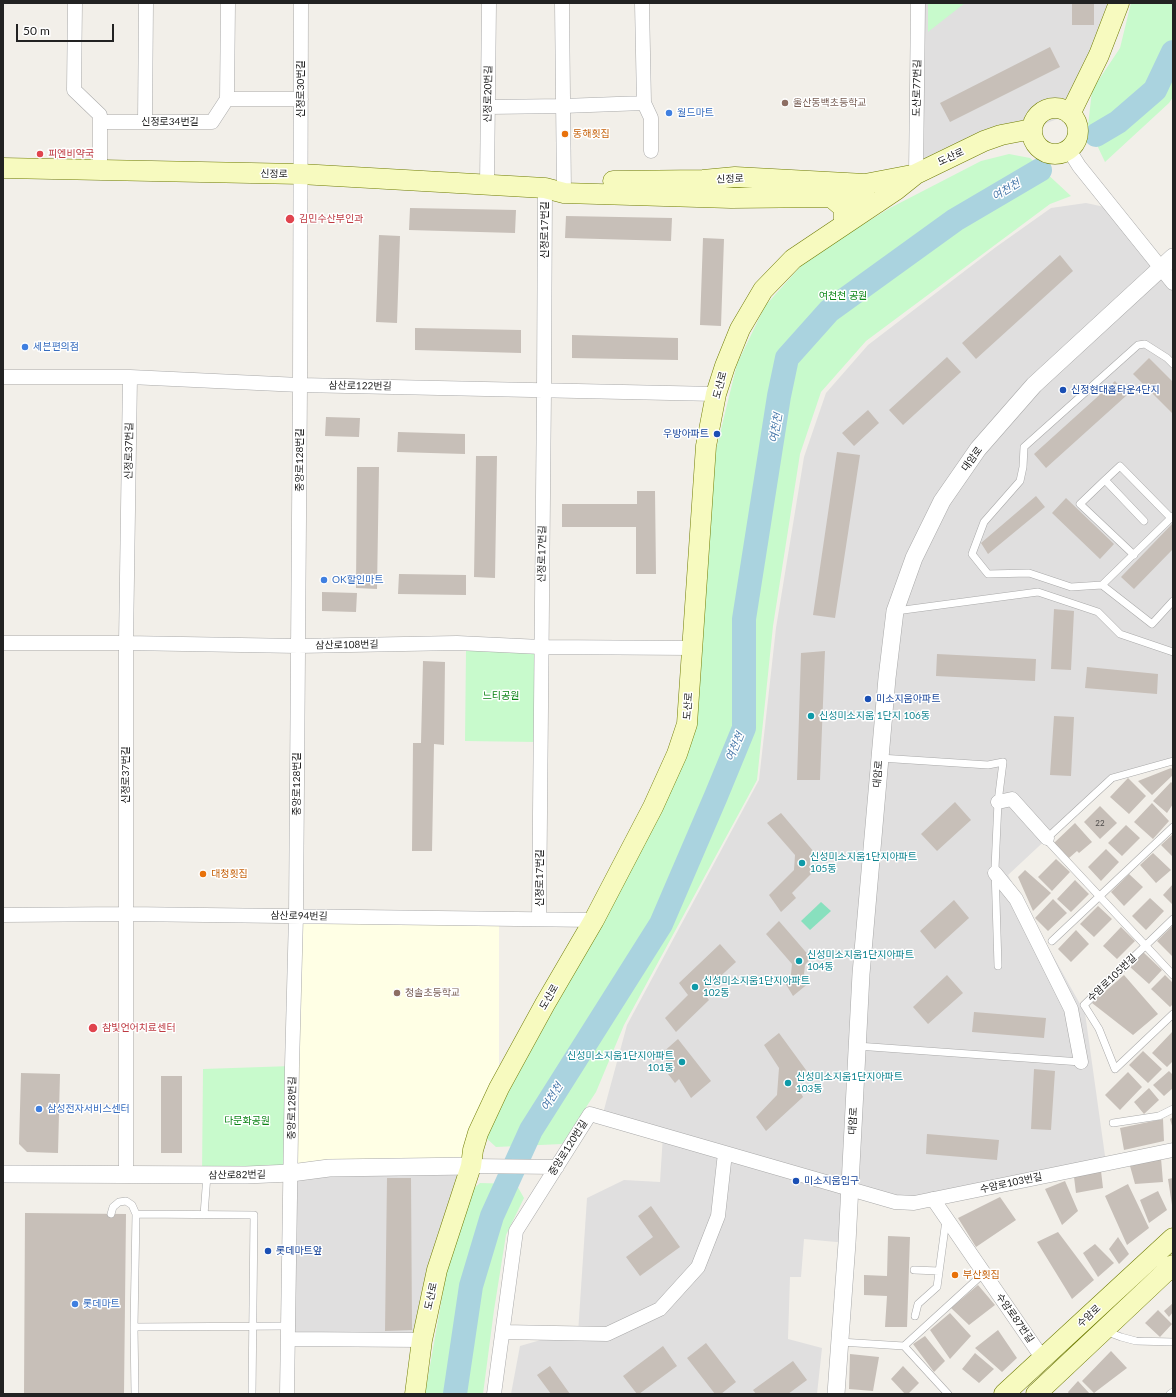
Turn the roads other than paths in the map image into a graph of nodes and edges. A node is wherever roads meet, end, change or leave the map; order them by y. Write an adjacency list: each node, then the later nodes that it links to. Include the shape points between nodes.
1 (74, 3): 16 (street, via 74,90 100,115)
2 (146, 3): 17 (street)
3 (228, 3): 10 (street)
4 (301, 3): 11 (street, 신정로30번길)
5 (489, 3): 14 (street, 신정로20번길)
6 (562, 3): 13 (street)
7 (642, 3): 12 (street)
8 (918, 3): 24 (street, 도산로77번길)
9 (1119, 3): 15 (main road, via 1099,55)
10 (227, 99): 11 (street); 17 (street, 신정로34번길, via 212,122)
11 (301, 99): 23 (street, 신정로30번길)
12 (644, 103): 13 (street); 19 (street, via 651,118)
13 (563, 106): 14 (street); 26 (street)
14 (488, 107): 25 (street, 신정로20번길)
15 (1070, 114): 18 (main road, via 1063,110 1051,109 1040,114); 20 (main road, via 1076,121 1078,131 1074,144)
16 (100, 122): 17 (street, 신정로34번길); 22 (street)
17 (145, 122)
18 (1032, 129): 20 (main road, via 1035,143 1041,149); 24 (main road, 도산로, via 984,141)
19 (651, 151)
20 (1074, 158): 31 (street, via 1103,195)
21 (3, 168): 22 (main road, 신정로)
22 (100, 170): 23 (main road, 신정로)
23 (300, 174): 25 (main road, 신정로); 36 (street, 중앙로128번길)
24 (916, 174): 26 (main road, 신정로, via 865,184 735,177); 29 (main road, 도산로)
25 (487, 186): 27 (main road, 신정로)
26 (564, 187): 27 (main road, 신정로); 28 (main road, 신정로, via 731,198)
27 (545, 188): 37 (street, 신정로17번길)
28 (831, 197): 29 (main road, 신정로, via 843,196); 30 (main road, via 844,208)
29 (877, 203): 30 (main road, 도산로)
30 (844, 225): 38 (main road, 도산로, via 793,259 763,290 740,329)
31 (1167, 262): 32 (street); 45 (street, 대암로, via 1034,385 978,449 942,502 914,558)
32 (1173, 283)
33 (1173, 364): 43 (lane, via 1145,344 1138,345 1024,447 1020,481 984,522 972,554 988,574 1029,573 1071,587)
34 (3, 376): 35 (street, 삼산로122번길)
35 (130, 377): 36 (street, 삼산로122번길); 47 (street, 신정로37번길)
36 (300, 385): 37 (street, 삼산로122번길); 48 (street, 중앙로128번길)
37 (544, 390): 38 (street, 삼산로122번길); 49 (street, 신정로17번길)
38 (716, 394): 50 (main road, 도산로, via 706,446)
39 (1105, 480): 40 (lane, via 1120,466); 41 (lane); 42 (lane, via 1080,504)
40 (1172, 517): 42 (lane)
41 (1144, 520)
42 (1134, 555): 43 (lane)
43 (1102, 585): 44 (lane, via 1152,624)
44 (1173, 601)
45 (896, 611): 51 (lane, via 1038,592 1098,612 1120,634); 52 (street, 대암로)
46 (3, 643): 47 (street, 삼산로108번길)
47 (126, 643): 48 (street, 삼산로108번길); 60 (street, 신정로37번길)
48 (298, 646): 49 (street, 삼산로108번길, via 457,643); 61 (street, 중앙로128번길)
49 (541, 647): 50 (street, 삼산로108번길); 62 (street, 신정로17번길)
50 (692, 648): 64 (main road, 도산로, via 687,724 677,754 653,807)
51 (1173, 652)
52 (880, 758): 54 (lane, via 988,765 1003,762); 70 (street, 대암로, via 860,974)
53 (1173, 761): 56 (lane, via 1112,778)
54 (998, 802): 56 (street, via 1012,799); 57 (lane)
55 (1173, 827): 58 (lane)
56 (1047, 838): 58 (lane, 수암로105번길)
57 (995, 873): 67 (lane); 71 (street, via 1016,899 1071,1009)
58 (1099, 896): 65 (lane); 66 (lane, 수암로105번길)
59 (3, 914): 60 (street, 삼산로94번길)
60 (127, 914): 61 (street, 삼산로94번길); 80 (street, 신정로37번길)
61 (296, 916): 62 (street, 삼산로94번길); 78 (street, 중앙로128번길)
62 (539, 919): 64 (street, 삼산로94번길)
63 (1173, 919): 66 (lane, 수암로105번길)
64 (594, 920): 76 (main road, 도산로, via 499,1088 478,1133)
65 (1052, 941)
66 (1145, 945): 68 (lane, 수암로105번길); 69 (lane, 수암로105번길, via 1084,1005 1099,1029 1115,1069)
67 (998, 966)
68 (1173, 975)
69 (1173, 1014)
70 (857, 1046): 71 (lane); 82 (street, 대암로)
71 (1081, 1062)
72 (1173, 1109): 73 (lane, via 1159,1116)
73 (1113, 1123)
74 (1173, 1150): 83 (street, 수암로103번길)
75 (725, 1153): 77 (street, 중앙로120번길, via 590,1114); 82 (street, 중앙로120번길); 97 (street, via 718,1216 698,1267 660,1309 607,1334)
76 (471, 1166): 77 (street); 78 (street, 삼산로82번길, via 329,1168); 99 (main road, 도산로, via 437,1270)
77 (556, 1167): 97 (street, 중앙로120번길, via 516,1231)
78 (291, 1173): 81 (street, 삼산로82번길); 98 (street, 중앙로128번길)
79 (3, 1174): 80 (street, 삼산로82번길)
80 (126, 1174): 81 (street, 삼산로82번길)
81 (207, 1175): 86 (lane)
82 (850, 1190): 83 (street, 수암로103번길, via 895,1202 914,1203); 100 (street, 대암로)
83 (933, 1199): 87 (street, 수암로87번길)
84 (111, 1214): 85 (lane, via 119,1202 126,1201 132,1205)
85 (136, 1214): 86 (lane); 94 (lane, via 132,1248)
86 (204, 1214): 95 (lane, via 254,1215)
87 (946, 1218): 91 (lane); 92 (street, 수암로87번길)
88 (1173, 1238): 103 (main road, 수암로)
89 (1173, 1265): 96 (main road, 수암로)
90 (914, 1270): 91 (lane)
91 (939, 1271): 93 (lane, via 937,1287 918,1304)
92 (984, 1273): 102 (lane); 103 (street, 수암로87번길)
93 (915, 1316)
94 (134, 1327): 95 (lane); 105 (lane)
95 (252, 1327): 98 (lane); 106 (lane)
96 (1103, 1330): 101 (lane, via 1136,1341); 113 (main road, 수암로)
97 (503, 1332): 109 (street, 중앙로120번길)
98 (288, 1333): 99 (street); 107 (street, 중앙로128번길)
99 (422, 1340): 108 (main road, 도산로)
100 (840, 1342): 102 (lane); 110 (street, 대암로)
101 (1173, 1342)
102 (904, 1346): 111 (lane)
103 (1043, 1359): 112 (main road, 수암로)
104 (1173, 1392): 114 (lane)
105 (135, 1394)
106 (252, 1394)
107 (287, 1394)
108 (415, 1394)
109 (494, 1394)
110 (836, 1394)
111 (948, 1394)
112 (1004, 1394)
113 (1036, 1394)
114 (1170, 1394)

